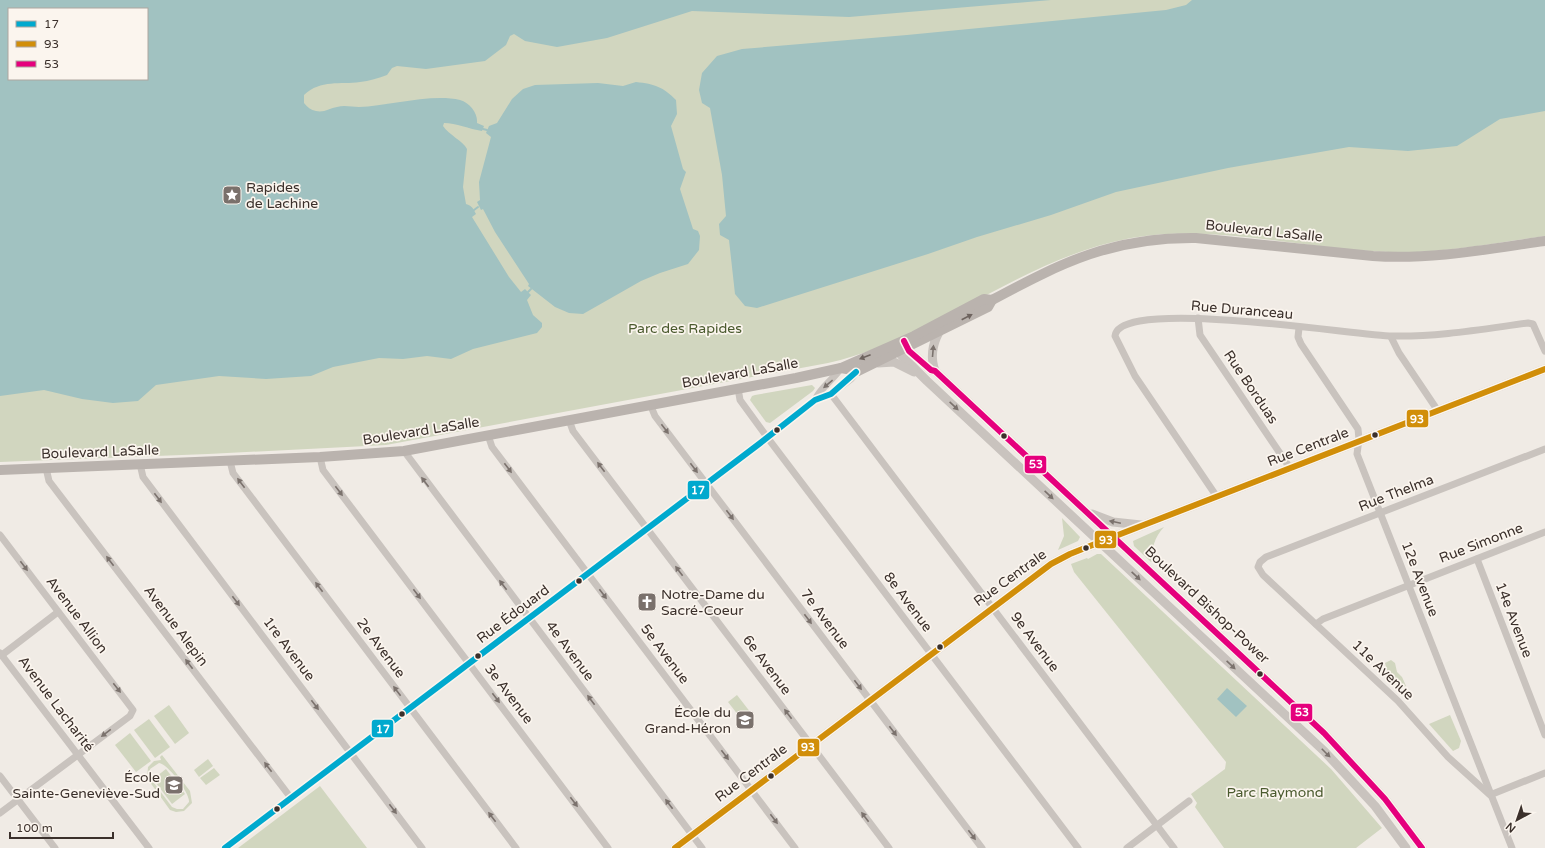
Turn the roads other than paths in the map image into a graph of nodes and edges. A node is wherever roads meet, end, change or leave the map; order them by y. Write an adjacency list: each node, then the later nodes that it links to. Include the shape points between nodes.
1 (1545, 241): 2 (main road, Boulevard LaSalle, via 1446,255 1402,257 1203,239 1152,240 1107,248 1071,260)
2 (992, 300): 5 (main road, Boulevard LaSalle, one-way to 2, via 988,307); 7 (main road, Boulevard LaSalle, via 984,299)
3 (1198, 318): 4 (street, Rue Duranceau); 30 (street, Rue Borduas, via 1200,335); 33 (street, Rue Duranceau, via 1136,322 1121,326 1115,332 1115,336 1135,376)
4 (1299, 328): 6 (street, Rue Duranceau); 23 (street, 12e Avenue, via 1300,344 1358,429)
5 (939, 332): 7 (main road, Boulevard LaSalle); 13 (street, one-way to 5, via 932,354 934,340)
6 (1391, 336): 8 (street, Rue Duranceau, via 1443,334 1528,323 1533,324); 19 (street)
7 (901, 345): 9 (main road, Boulevard LaSalle); 10 (main road, Boulevard LaSalle, one-way to 10); 13 (street, Boulevard Bishop-Power); 14 (street, Boulevard Bishop-Power)
8 (1545, 351)
9 (870, 364): 12 (main road, Boulevard LaSalle); 14 (street, via 898,363)
10 (841, 368): 12 (main road, Boulevard LaSalle); 15 (main road, Boulevard LaSalle); 17 (street, Rue Édouard, one-way to 17)
11 (1545, 369): 19 (street, Rue Centrale)
12 (858, 371): 16 (street, Rue Édouard)
13 (935, 371): 34 (street, Boulevard Bishop-Power)
14 (925, 380): 41 (street, Boulevard Bishop-Power, one-way to 41)
15 (738, 388): 18 (main road, Boulevard LaSalle); 22 (street, 8e Avenue, via 740,400)
16 (830, 394): 17 (street, Rue Édouard); 46 (street, 9e Avenue)
17 (815, 400): 22 (street, Rue Édouard)
18 (650, 404): 20 (main road, Boulevard LaSalle); 32 (street, 7e Avenue, one-way to 32, via 655,416)
19 (1438, 411): 23 (street, Rue Centrale)
20 (569, 420): 21 (main road, Boulevard LaSalle); 37 (street, 6e Avenue, one-way to 20, via 573,431)
21 (488, 435): 25 (main road, Boulevard LaSalle); 44 (street, 5e Avenue, one-way to 44, via 492,447)
22 (767, 438): 32 (street, Rue Édouard); 51 (street, 8e Avenue)
23 (1359, 442): 30 (street, Rue Centrale); 35 (street, 12e Avenue, via 1357,454)
24 (1545, 449): 35 (street, Rue Thelma)
25 (404, 451): 26 (main road, Boulevard LaSalle); 48 (street, 4e Avenue, one-way to 25)
26 (320, 457): 27 (main road, Boulevard LaSalle); 52 (street, 3e Avenue, one-way to 52, via 323,470)
27 (230, 461): 28 (main road, Boulevard LaSalle); 54 (street, 2e Avenue, one-way to 27, via 233,474)
28 (140, 464): 29 (main road, Boulevard LaSalle); 57 (street, 1re Avenue, one-way to 57, via 143,477)
29 (46, 468): 31 (main road, Boulevard LaSalle); 63 (street, Avenue Alepin, one-way to 29, via 48,479)
30 (1290, 468): 33 (street, Rue Centrale)
31 (0, 470)
32 (706, 484): 37 (street, Rue Édouard); 53 (street, 7e Avenue, one-way to 53)
33 (1217, 497): 36 (street, Rue Centrale)
34 (1084, 510): 36 (street, one-way to 34, via 1113,522); 40 (street, Boulevard Bishop-Power)
35 (1380, 513): 43 (street, Rue Thelma, via 1266,558); 45 (street, 12e Avenue)
36 (1148, 524): 40 (street, Rue Centrale)
37 (647, 529): 44 (street, Rue Édouard); 56 (street, 6e Avenue, one-way to 37)
38 (1545, 534): 42 (street, Rue Simonne)
39 (0, 535): 47 (street, Avenue Allion, one-way to 47)
40 (1113, 537): 41 (street, Rue Centrale); 84 (street, Boulevard Bishop-Power, via 1343,752 1385,799)
41 (1100, 542): 46 (street, Rue Centrale, via 1051,564); 83 (street, Boulevard Bishop-Power, one-way to 83, via 1324,750 1375,806)
42 (1477, 559): 45 (street, Rue Simonne); 55 (street, 14e Avenue)
43 (1259, 565): 49 (street, 11e Avenue, via 1260,572)
44 (588, 574): 48 (street, Rue Édouard); 61 (street, 5e Avenue, one-way to 61)
45 (1409, 585): 49 (street, Rue Simonne, via 1323,618); 62 (street, 12e Avenue)
46 (992, 608): 51 (street, Rue Centrale); 67 (street, 9e Avenue)
47 (58, 612): 50 (street); 58 (street, Avenue Allion, one-way to 58, via 133,710 130,716)
48 (528, 618): 52 (street, Rue Édouard); 68 (street, 4e Avenue, one-way to 48)
49 (1316, 624): 62 (street, 11e Avenue, via 1398,701 1448,757)
50 (1, 654): 58 (street, Avenue Lacharité)
51 (932, 654): 53 (street, Rue Centrale); 80 (street, 8e Avenue)
52 (469, 663): 54 (street, Rue Édouard); 74 (street, 3e Avenue, one-way to 74)
53 (870, 700): 56 (street, Rue Centrale); 79 (street, 7e Avenue, one-way to 79)
54 (410, 708): 57 (street, Rue Édouard); 73 (street, 2e Avenue, one-way to 54)
55 (1545, 735)
56 (811, 745): 61 (street, Rue Centrale); 78 (street, 6e Avenue, one-way to 56)
57 (351, 753): 63 (street, Rue Édouard); 72 (street, 1re Avenue, one-way to 72)
58 (78, 754): 64 (street); 70 (street, Avenue Lacharité)
59 (1545, 773): 62 (street)
60 (0, 776): 64 (street)
61 (752, 790): 68 (street, Rue Centrale); 77 (street, 5e Avenue, one-way to 77)
62 (1490, 795): 85 (street, 12e Avenue)
63 (291, 798): 71 (street, Rue Édouard)
64 (18, 800): 66 (street); 69 (street)
65 (1189, 801): 67 (street)
66 (0, 813)
67 (1157, 825): 81 (street); 82 (street, 9e Avenue)
68 (692, 835): 75 (street, Rue Centrale); 76 (street, 4e Avenue)
69 (55, 848)
70 (149, 848)
71 (225, 848)
72 (422, 848)
73 (516, 848)
74 (608, 848)
75 (675, 848)
76 (702, 848)
77 (795, 848)
78 (889, 848)
79 (982, 848)
80 (1078, 848)
81 (1127, 848)
82 (1174, 848)
83 (1406, 848)
84 (1422, 848)
85 (1512, 848)

